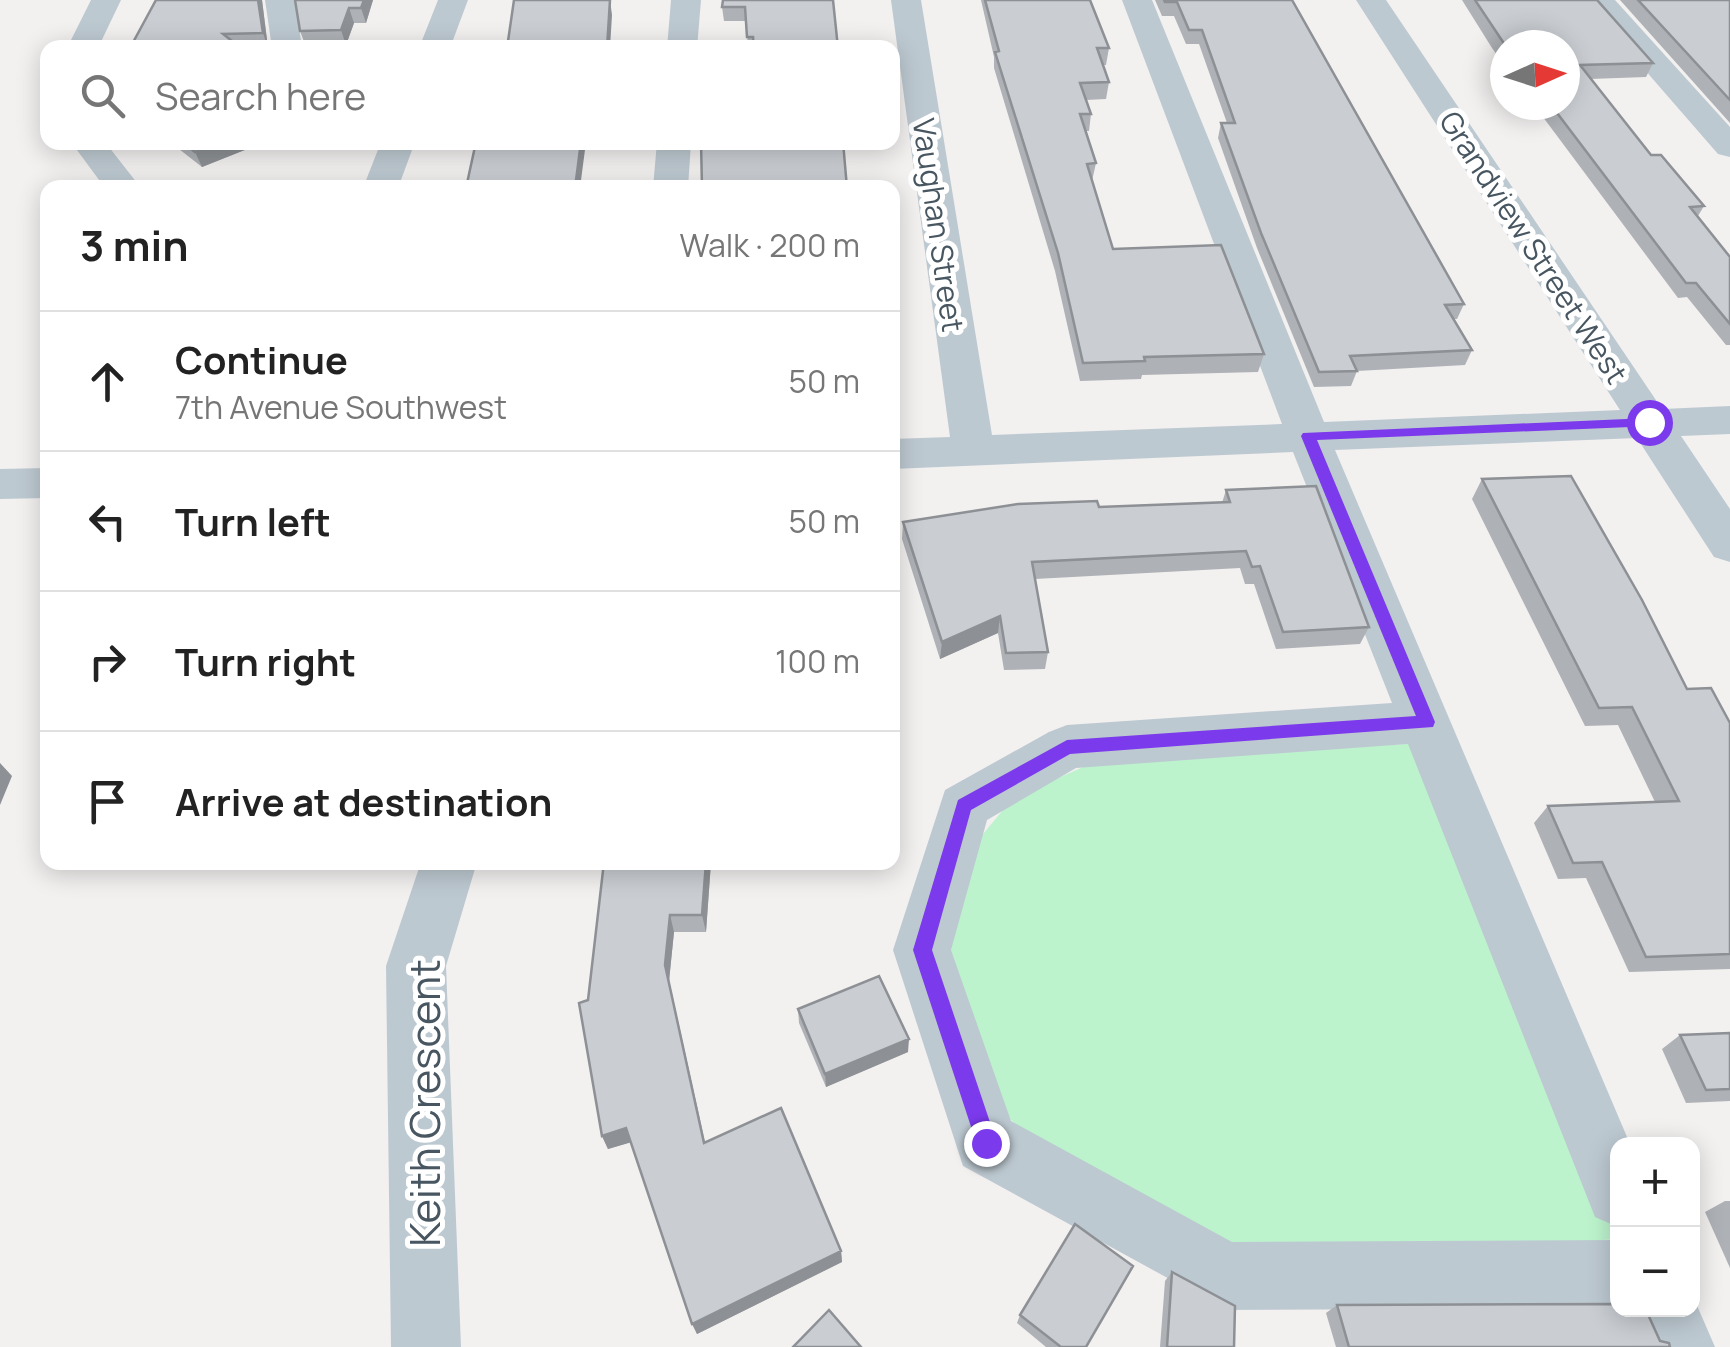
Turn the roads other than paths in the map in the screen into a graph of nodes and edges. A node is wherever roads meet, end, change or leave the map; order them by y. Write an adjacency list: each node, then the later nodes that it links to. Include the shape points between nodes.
1 (106, 0): 9 (street)
2 (280, 0): 10 (street)
3 (453, 0): 11 (street)
4 (686, 0): 12 (street)
5 (906, 0): 24 (street, Vaughan Street)
6 (1138, 0): 22 (street)
7 (1372, 0): 21 (street, Grandview Street West)
8 (1599, 0): 13 (street)
9 (86, 40)
10 (286, 40)
11 (437, 40)
12 (683, 40)
13 (1730, 146)
14 (93, 150): 17 (street)
15 (389, 150): 18 (street)
16 (673, 150): 19 (street)
17 (118, 180)
18 (382, 180)
19 (671, 180)
20 (1730, 420): 21 (street)
21 (1649, 422): 22 (street); 29 (street, Grandview Street West)
22 (1308, 436): 24 (street); 30 (street)
23 (900, 438): 24 (street)
24 (972, 450): 25 (street); 26 (street)
25 (900, 454)
26 (900, 474)
27 (40, 483): 28 (street)
28 (0, 484)
29 (1730, 545)
30 (1427, 722): 32 (street); 33 (street, via 1067,747 964,806 922,950 986,1143 1226,1276)
31 (446, 870): 35 (street, Keith Crescent, via 416,966)
32 (1610, 1174)
33 (1610, 1274)
34 (1667, 1317): 36 (street)
35 (426, 1347)
36 (1680, 1347)

